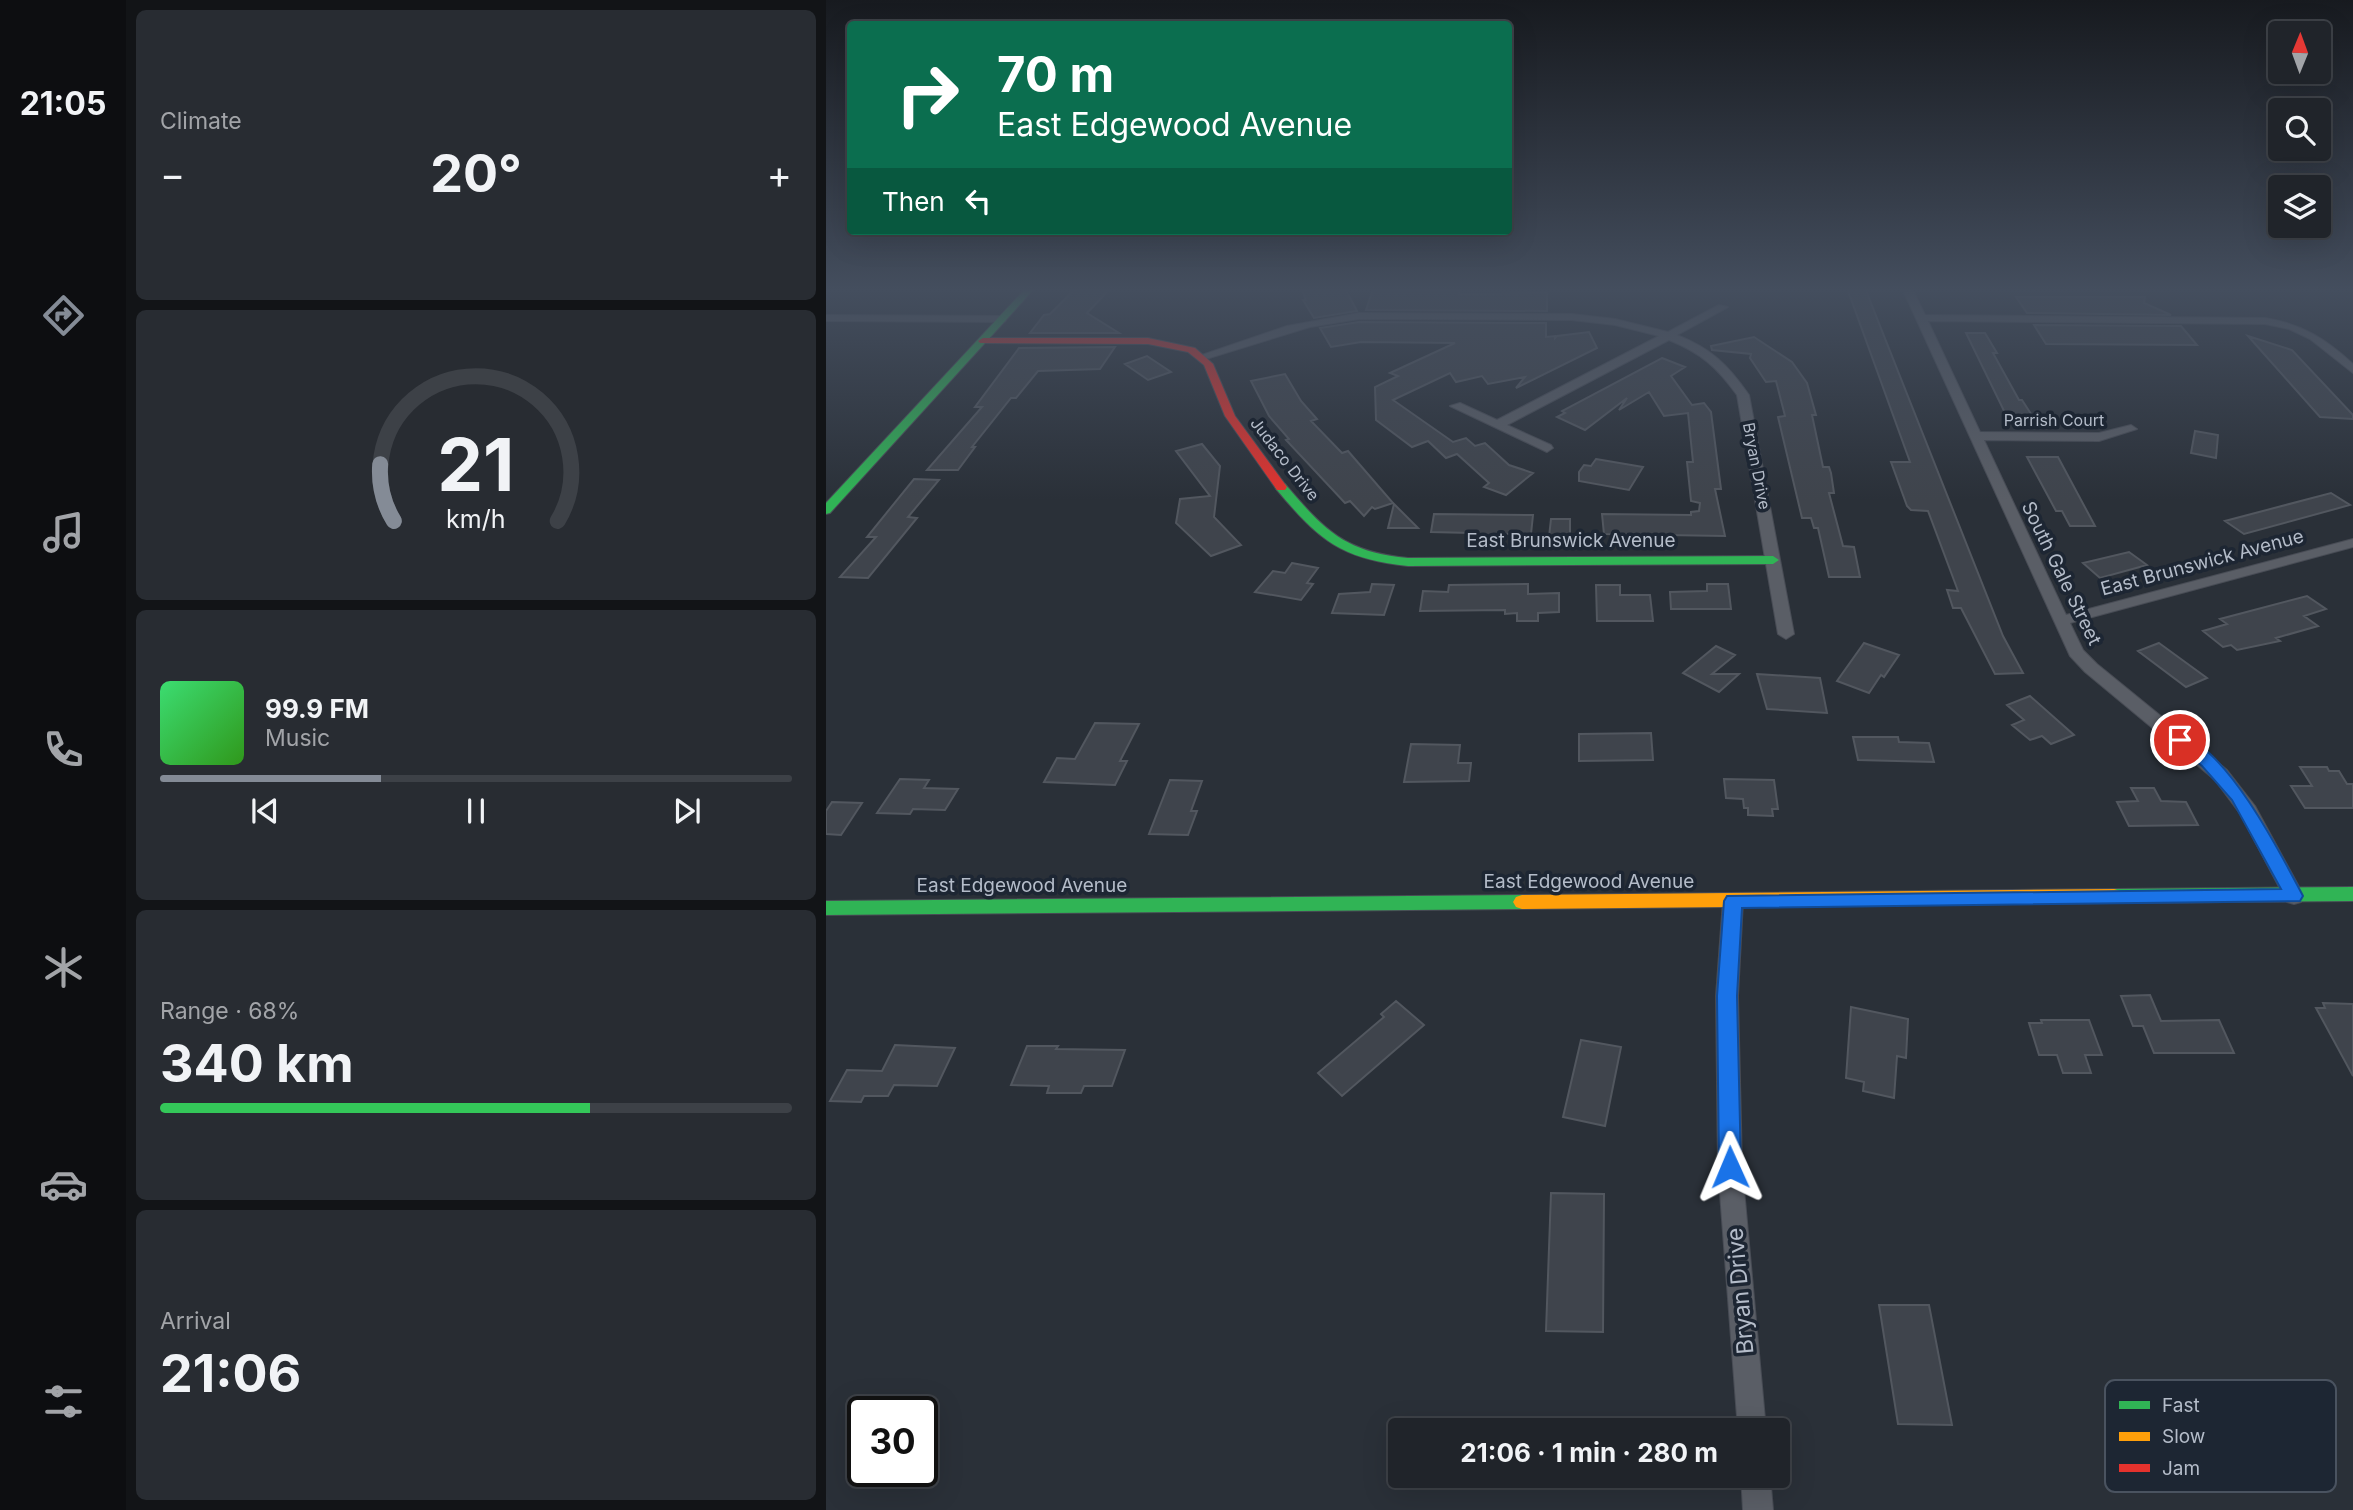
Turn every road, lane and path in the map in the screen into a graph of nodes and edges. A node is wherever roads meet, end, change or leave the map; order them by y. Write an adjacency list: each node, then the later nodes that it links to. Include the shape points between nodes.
1 (967, 358): 11 (street)
2 (1203, 358): 13 (street, Judaco Drive, via 1231,418 1289,495 1335,543)
3 (1626, 358): 7 (street)
4 (1711, 358): 14 (street, Bryan Drive, via 1742,392)
5 (1939, 358): 9 (street, South Gale Street)
6 (1456, 406): 7 (street)
7 (1498, 425): 10 (street)
8 (2131, 429): 9 (street, Parrish Court, via 2099,438)
9 (1975, 436): 15 (street, South Gale Street)
10 (1547, 448)
11 (826, 510)
12 (2353, 543): 15 (street, East Brunswick Avenue)
13 (1369, 557): 14 (street, East Brunswick Avenue, via 1399,562)
14 (1773, 560): 16 (street, Bryan Drive)
15 (2061, 621): 18 (street, South Gale Street, via 2084,661 2201,756 2233,789)
16 (1786, 634)
17 (2353, 894): 18 (street, East Edgewood Avenue)
18 (2294, 896): 19 (street, East Edgewood Avenue)
19 (1733, 901): 20 (street, East Edgewood Avenue); 21 (street, Bryan Drive, via 1727,996 1730,1167)
20 (826, 908)
21 (1751, 1418)
22 (1756, 1488): 23 (street)
23 (1758, 1510)

